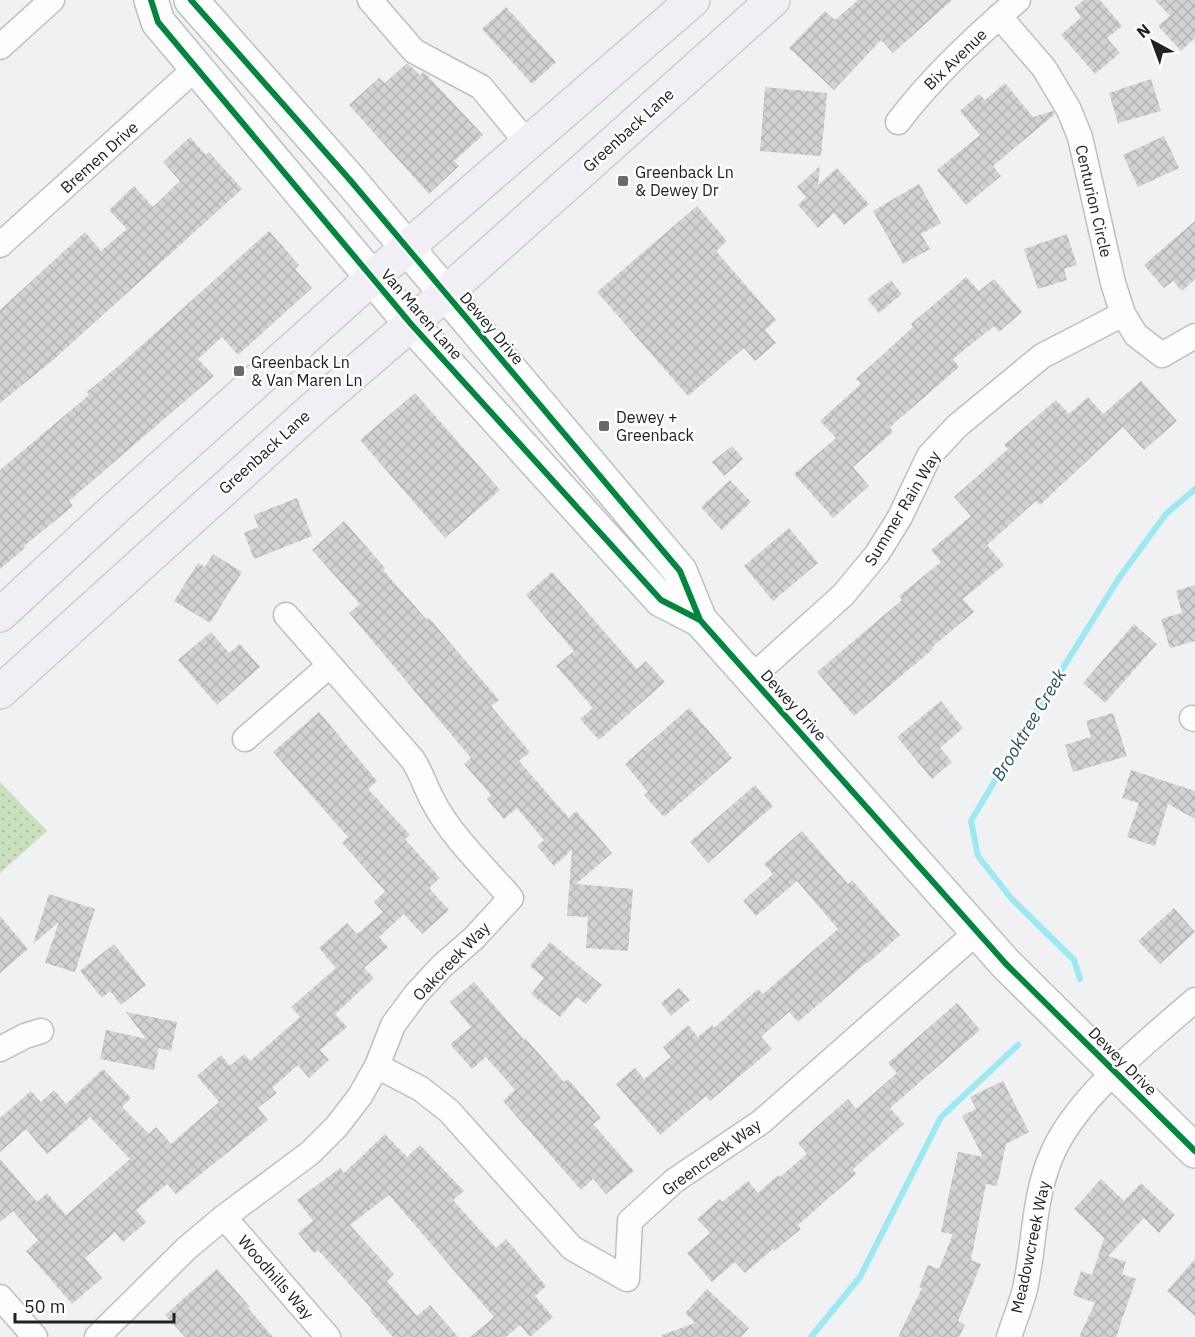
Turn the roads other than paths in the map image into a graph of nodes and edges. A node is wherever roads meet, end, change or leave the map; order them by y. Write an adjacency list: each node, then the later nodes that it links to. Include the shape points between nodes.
1 (52, 0): 9 (street)
2 (150, 0): 10 (main road, Van Maren Lane, via 158,22)
3 (191, 0): 14 (main road, Van Maren Lane)
4 (370, 0): 12 (street, via 414,51 481,87)
5 (693, 0): 12 (main road)
6 (773, 0): 16 (main road, Greenback Lane)
7 (1018, 0): 8 (street, Bix Avenue)
8 (999, 16): 11 (street, Bix Avenue, via 922,91); 17 (street, Centurion Circle, via 1061,93 1080,137)
9 (0, 47)
10 (197, 68): 13 (street, Bremen Drive); 15 (main road, Van Maren Lane)
11 (898, 122)
12 (528, 144): 14 (main road)
13 (0, 245)
14 (408, 248): 15 (main road); 16 (main road, Dewey Drive)
15 (372, 278): 18 (main road, Van Maren Lane); 20 (main road)
16 (445, 293): 18 (main road, Greenback Lane); 22 (main road, Dewey Drive, via 680,571)
17 (1123, 314): 19 (street, Centurion Circle, via 1136,335 1162,355); 24 (street, Summer Rain Way, via 1042,356 957,426 929,456 900,517 843,596)
18 (411, 324): 22 (main road, Van Maren Lane, via 661,600); 25 (main road, Greenback Lane, via 316,405)
19 (1195, 336)
20 (0, 615)
21 (286, 615): 23 (street, Oakcreek Way)
22 (700, 620): 24 (main road, Dewey Drive)
23 (330, 665): 26 (street); 31 (street, Oakcreek Way, via 413,760 451,829 511,898 416,994 393,1025)
24 (752, 677): 27 (main road, Dewey Drive)
25 (0, 692)
26 (245, 739)
27 (977, 932): 31 (street, Greencreek Way, via 761,1122 674,1181 630,1221 627,1279 572,1248 449,1111 421,1089); 32 (main road, Dewey Drive)
28 (1195, 1000): 32 (street, Meadowcreek Way)
29 (41, 1031): 30 (street)
30 (0, 1049)
31 (377, 1065): 34 (street, Oakcreek Way, via 338,1126 310,1153)
32 (1115, 1072): 33 (main road, Dewey Drive); 39 (street, Meadowcreek Way, via 1082,1106 1053,1151 1035,1214 1024,1291)
33 (1195, 1151)
34 (224, 1217): 37 (street, Oakcreek Way); 38 (street, Woodhills Way)
35 (0, 1298): 36 (street)
36 (35, 1337)
37 (97, 1337)
38 (328, 1337)
39 (1009, 1337)

